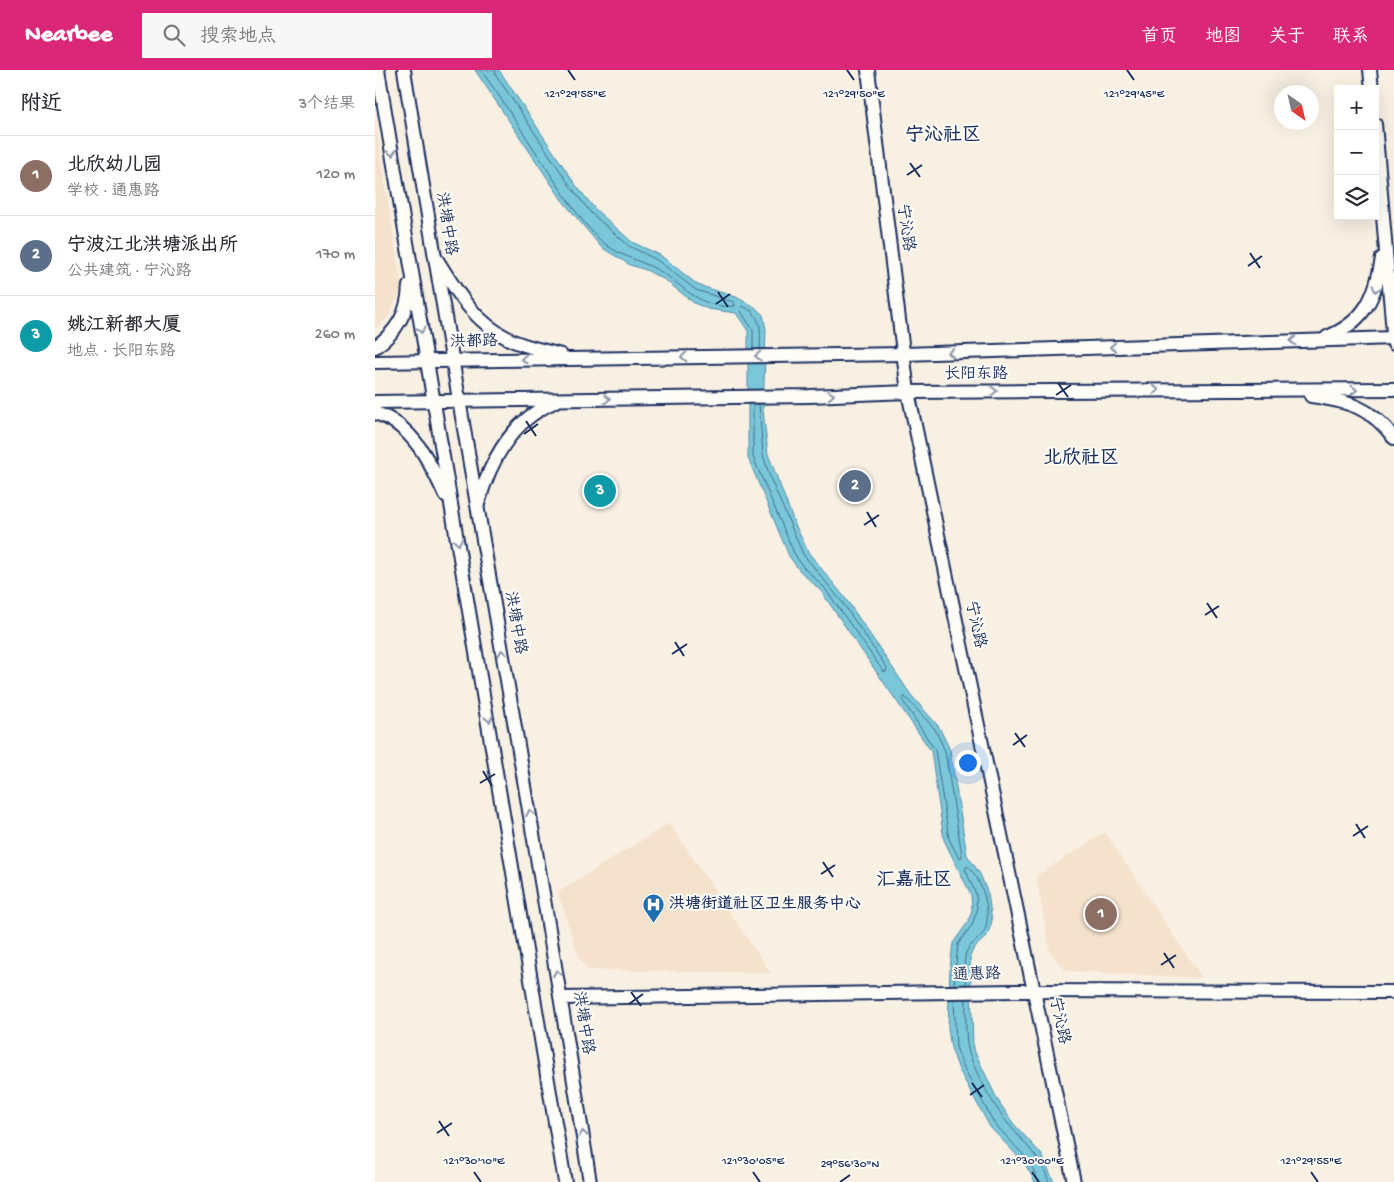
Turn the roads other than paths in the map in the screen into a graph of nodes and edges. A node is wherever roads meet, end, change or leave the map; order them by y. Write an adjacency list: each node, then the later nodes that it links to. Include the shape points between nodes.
1 (379, 70): 9 (main road, one-way to 9)
2 (404, 70): 8 (main road, 洪塘中路)
3 (868, 70): 13 (main road, 宁沁路)
4 (1370, 70): 5 (main road)
5 (1372, 85)
6 (1376, 130): 7 (main road)
7 (1385, 241): 10 (main road, one-way to 10, via 1372,298 1349,327); 11 (main road)
8 (434, 255): 14 (main road, via 470,311 488,327 511,340); 16 (main road, 洪塘中路)
9 (410, 261): 12 (main road, via 405,315); 15 (main road, one-way to 15)
10 (1321, 340): 11 (main road, 长阳东路); 13 (main road, 长阳东路, one-way to 13)
11 (1394, 340)
12 (375, 347)
13 (904, 354): 14 (main road, 长阳东路, one-way to 14); 20 (main road, 宁沁路)
14 (573, 358): 16 (main road, 洪都路, one-way to 16)
15 (426, 360): 16 (main road, 洪都路); 17 (main road, 洪都路); 24 (main road)
16 (451, 360): 22 (main road, 洪塘中路)
17 (375, 362)
18 (1261, 390): 19 (main road, 长阳东路, one-way to 19); 20 (main road, 长阳东路, one-way to 18); 26 (main road, via 1333,399 1358,406 1381,421)
19 (1394, 390)
20 (908, 392): 21 (main road, 长阳东路, one-way to 20); 29 (main road, 宁沁路)
21 (558, 400): 22 (main road); 28 (main road, via 526,418 510,435 485,479)
22 (458, 401): 24 (main road); 28 (main road, 洪塘中路)
23 (375, 402): 24 (main road)
24 (433, 402): 27 (main road)
25 (375, 412): 27 (main road, via 402,427 415,441 429,461)
26 (1394, 438)
27 (452, 508): 32 (main road, one-way to 32)
28 (477, 508): 31 (main road, 洪塘中路, one-way to 28)
29 (1035, 991): 30 (main road, 通惠路); 31 (main road, 通惠路); 34 (main road, 宁沁路)
30 (1394, 992)
31 (562, 998): 33 (main road, 洪塘中路, one-way to 31)
32 (565, 1182)
33 (590, 1182)
34 (1075, 1182)

